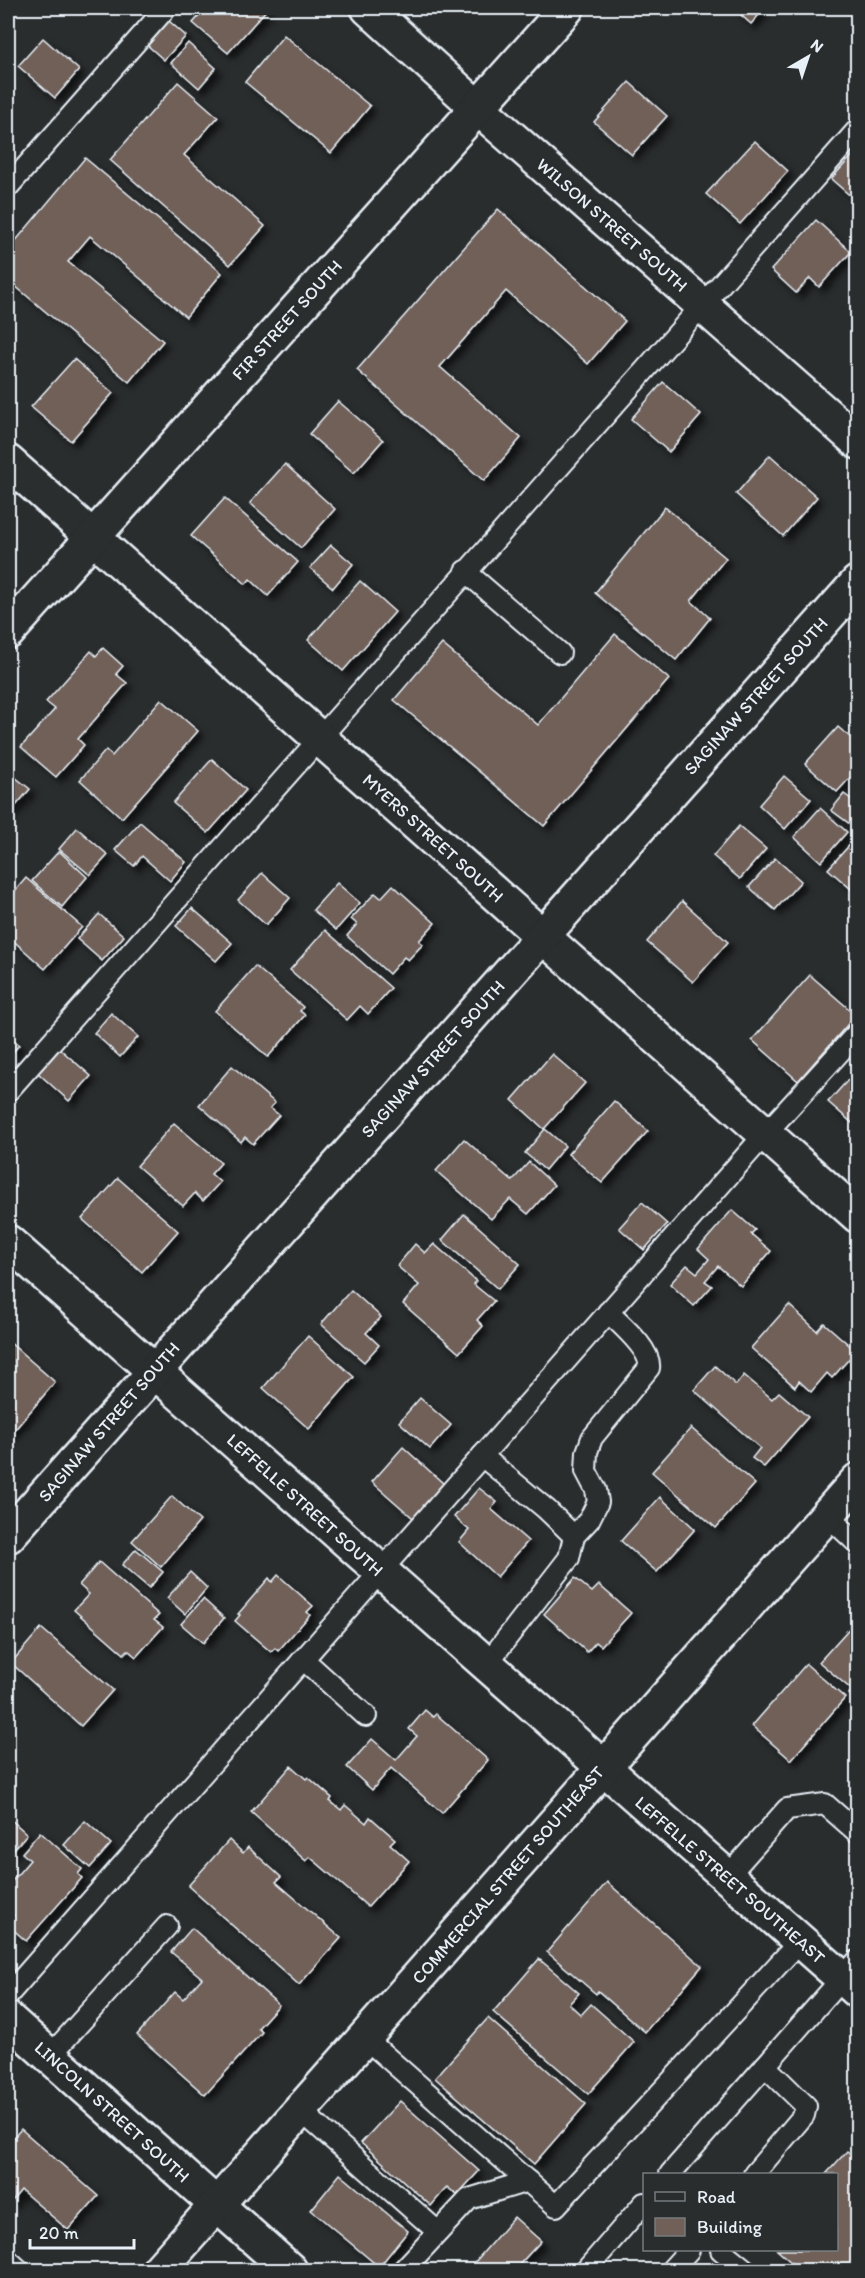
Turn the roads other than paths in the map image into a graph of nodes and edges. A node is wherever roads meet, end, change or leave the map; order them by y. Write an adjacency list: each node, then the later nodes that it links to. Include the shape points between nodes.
1 (166, 8): 6 (lane)
2 (368, 8): 4 (street, WILSON STREET SOUTH)
3 (567, 8): 4 (street, FIR STREET SOUTH)
4 (478, 108): 7 (street, WILSON STREET SOUTH); 10 (street, FIR STREET SOUTH)
5 (858, 129): 7 (lane)
6 (8, 187)
7 (702, 303): 8 (street, WILSON STREET SOUTH); 11 (lane)
8 (858, 442)
9 (8, 462): 10 (street, MYERS STREET SOUTH)
10 (92, 536): 13 (street, FIR STREET SOUTH); 15 (street, MYERS STREET SOUTH)
11 (465, 572): 14 (lane); 15 (lane)
12 (858, 582): 16 (street, SAGINAW STREET SOUTH)
13 (8, 632)
14 (560, 653)
15 (319, 738): 16 (street, MYERS STREET SOUTH); 18 (lane)
16 (543, 936): 19 (street, MYERS STREET SOUTH); 23 (street, SAGINAW STREET SOUTH)
17 (858, 1032): 19 (lane)
18 (8, 1091)
19 (766, 1133): 20 (street, MYERS STREET SOUTH); 22 (lane)
20 (858, 1216)
21 (8, 1242): 23 (street, LEFFELLE STREET SOUTH)
22 (608, 1312): 24 (lane); 28 (lane, via 643,1348 650,1362 637,1384 592,1438 586,1471 597,1490 598,1502 589,1520)
23 (153, 1371): 27 (street, SAGINAW STREET SOUTH); 30 (street, LEFFELLE STREET SOUTH)
24 (482, 1456): 28 (lane); 30 (lane)
25 (858, 1480): 26 (street, COMMERCIAL STREET SOUTHEAST)
26 (827, 1515): 29 (lane); 34 (street, COMMERCIAL STREET SOUTHEAST)
27 (8, 1536)
28 (574, 1536): 32 (lane, via 569,1558)
29 (858, 1544)
30 (379, 1572): 31 (lane); 32 (street, LEFFELLE STREET SOUTH)
31 (303, 1659): 33 (lane); 40 (lane)
32 (486, 1665): 34 (street, LEFFELLE STREET SOUTH)
33 (366, 1716)
34 (603, 1768): 36 (street, LEFFELLE STREET SOUTHEAST); 42 (street, COMMERCIAL STREET SOUTHEAST)
35 (858, 1833): 36 (lane, via 825,1804 787,1809)
36 (727, 1877): 38 (street, LEFFELLE STREET SOUTHEAST)
37 (167, 1926): 43 (lane)
38 (800, 1941): 39 (street, LEFFELLE STREET SOUTHEAST); 48 (lane, via 556,2206)
39 (852, 1977): 44 (lane)
40 (8, 1995)
41 (8, 2019): 43 (street, LINCOLN STREET SOUTH)
42 (365, 2038): 45 (street, COMMERCIAL STREET SOUTHEAST); 48 (lane)
43 (50, 2056): 49 (street, LINCOLN STREET SOUTH)
44 (765, 2066): 46 (lane); 47 (lane, via 806,2106 804,2115)
45 (301, 2111): 49 (street, COMMERCIAL STREET SOUTHEAST); 51 (lane)
46 (672, 2173)
47 (756, 2173)
48 (528, 2181): 51 (lane, via 470,2199)
49 (217, 2205): 56 (street, COMMERCIAL STREET SOUTHEAST); 57 (street, LINCOLN STREET SOUTH)
50 (643, 2206): 59 (lane)
51 (438, 2232): 58 (lane)
52 (688, 2251): 60 (lane)
53 (721, 2251): 61 (lane)
54 (8, 2260): 55 (lane)
55 (19, 2271)
56 (159, 2271)
57 (291, 2271)
58 (403, 2271)
59 (586, 2271)
60 (671, 2271)
61 (746, 2271)

